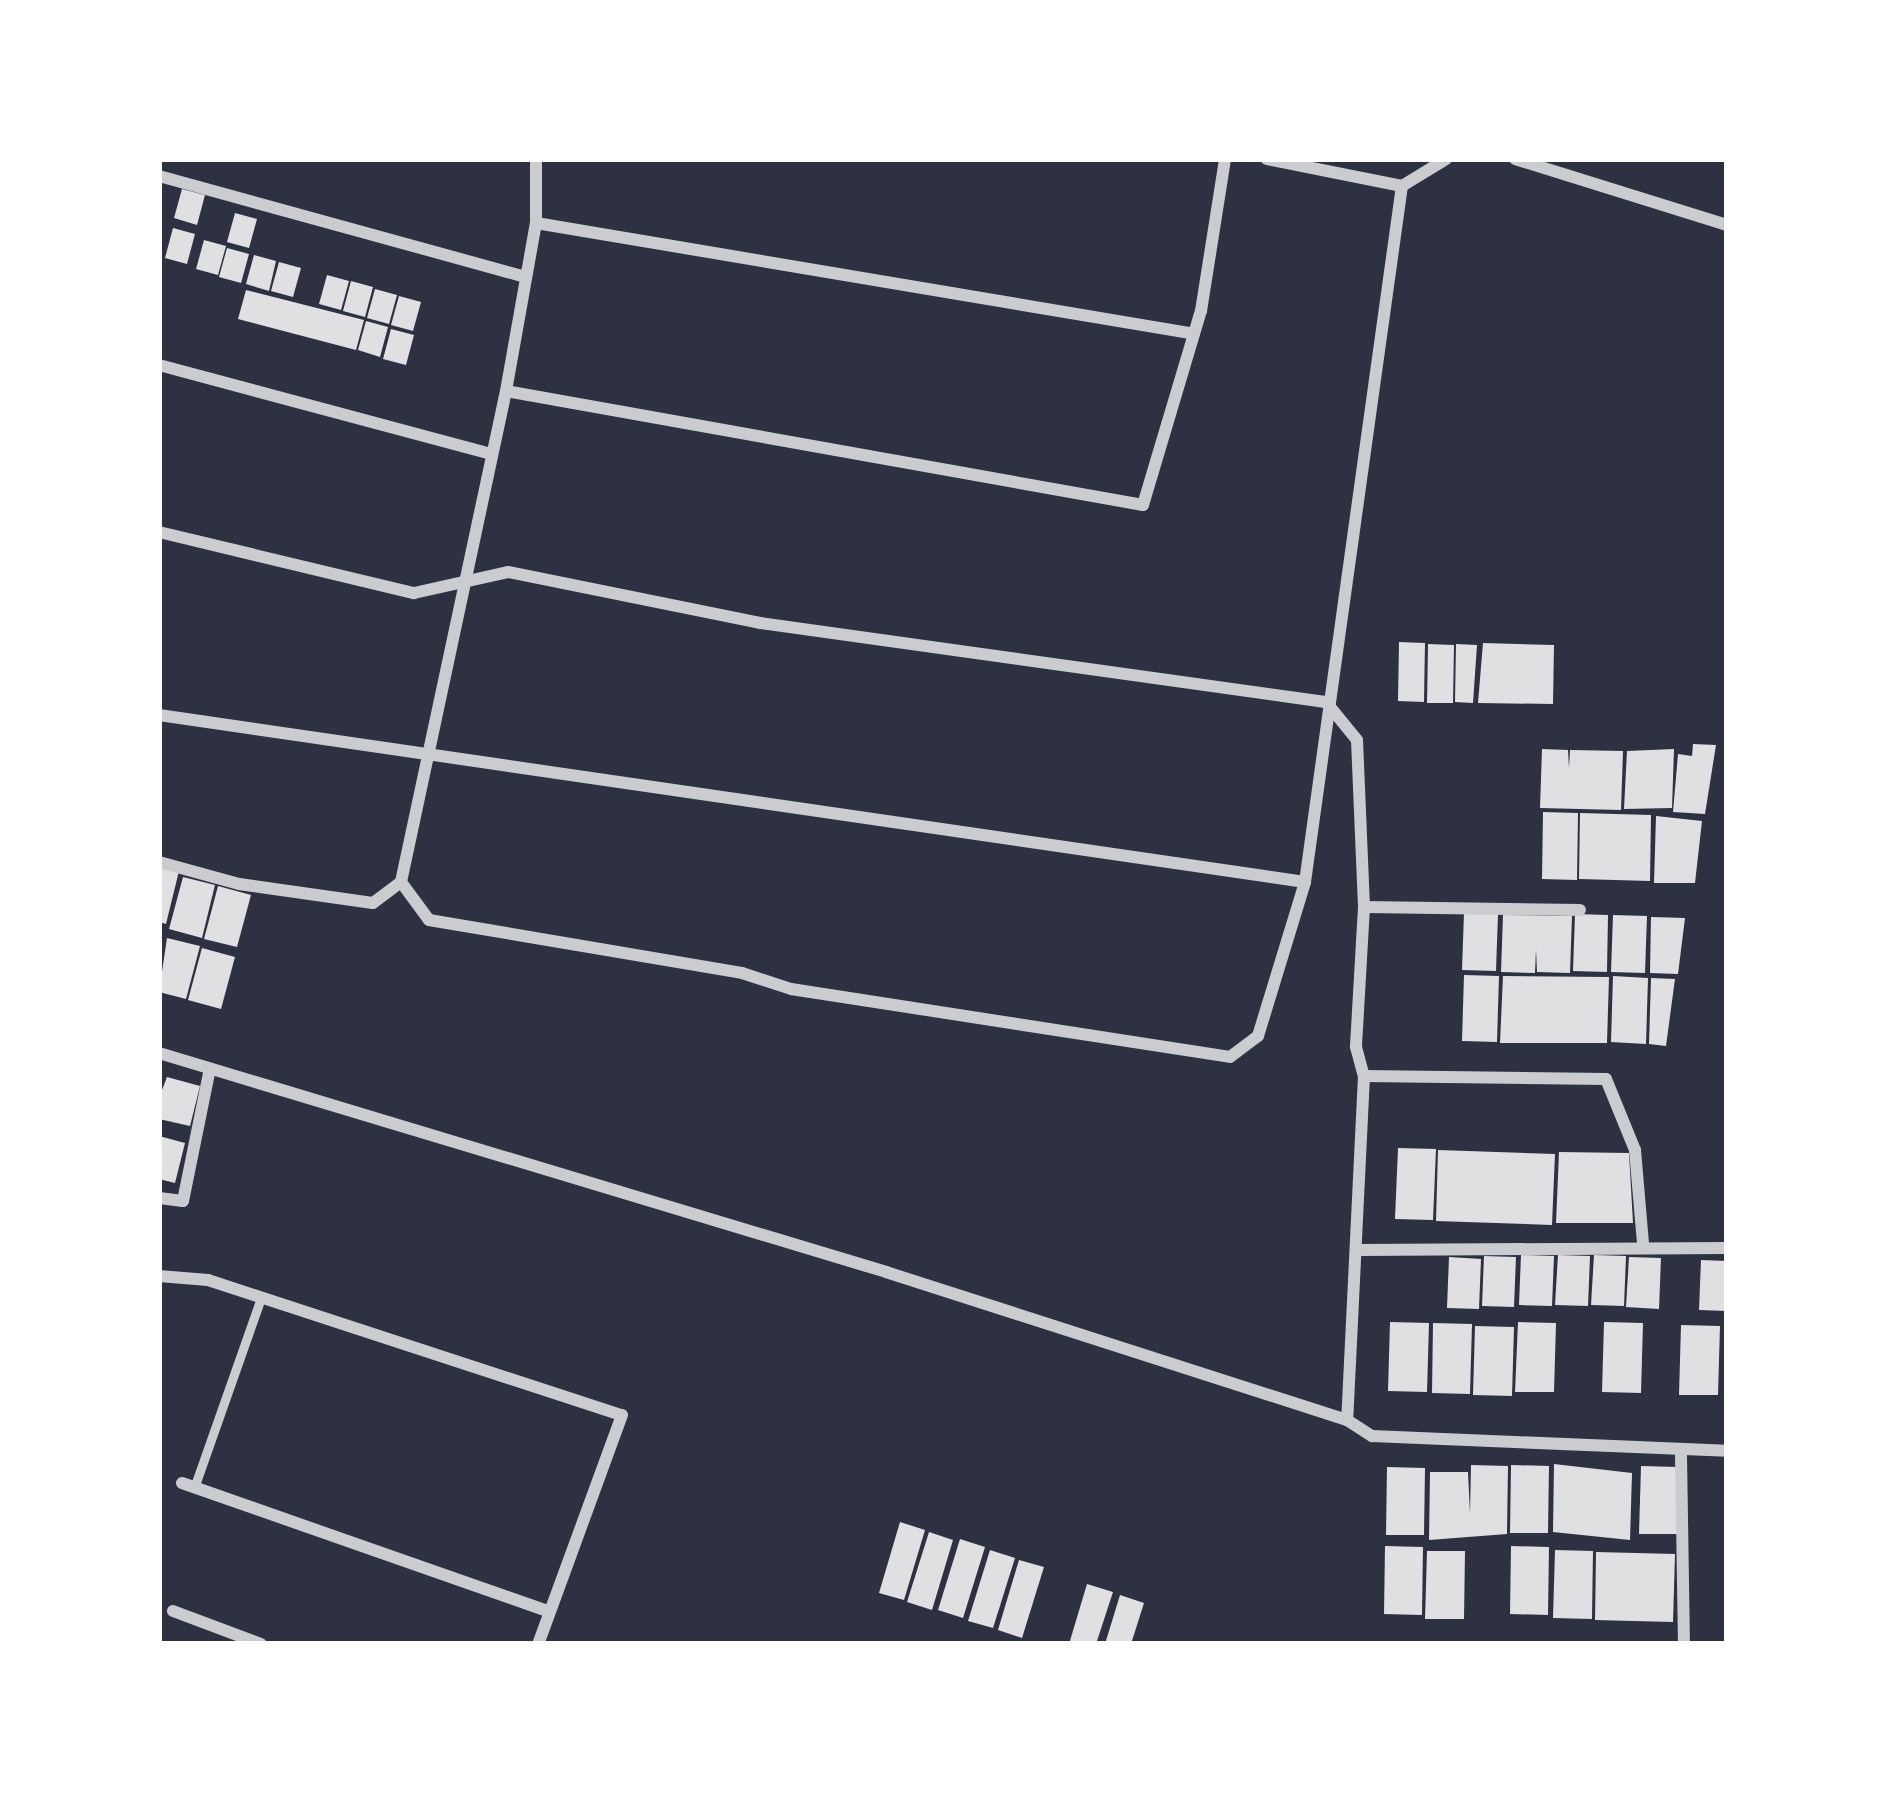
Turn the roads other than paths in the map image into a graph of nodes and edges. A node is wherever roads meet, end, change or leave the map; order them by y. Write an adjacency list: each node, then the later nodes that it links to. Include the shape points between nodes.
1 (536, 159): 8 (street)
2 (1226, 159): 11 (street, via 1201,310)
3 (1267, 159): 7 (street)
4 (1446, 159): 7 (street)
5 (1515, 159): 9 (street)
6 (159, 176): 10 (street)
7 (1402, 185): 17 (street)
8 (536, 224): 10 (street); 11 (street)
9 (1727, 225)
10 (520, 276): 13 (street)
11 (1189, 333): 13 (street, via 1143,505)
12 (159, 365): 14 (street)
13 (506, 391): 14 (street)
14 (490, 454): 16 (street)
15 (159, 532): 16 (street, via 414,593)
16 (462, 578): 17 (street, via 508,572 760,622); 19 (street)
17 (1325, 702): 22 (street); 23 (street, via 1357,740)
18 (159, 715): 19 (street)
19 (430, 758): 21 (street); 22 (street)
20 (159, 862): 21 (street, via 239,884 374,903)
21 (401, 882): 22 (street, via 429,920 742,973 791,989 1231,1057 1258,1036)
22 (1305, 882)
23 (1364, 907): 24 (street); 27 (street, via 1356,1047)
24 (1580, 910)
25 (159, 1052): 26 (street)
26 (209, 1073): 28 (street, via 183,1201); 34 (street, via 863,1265)
27 (1364, 1076): 29 (street, via 1606,1079 1635,1150); 31 (street)
28 (159, 1198)
29 (1643, 1244): 30 (street); 31 (street)
30 (1727, 1249)
31 (1358, 1250): 34 (street)
32 (159, 1276): 33 (street, via 208,1280)
33 (261, 1298): 37 (lane); 39 (street, via 622,1415 564,1589)
34 (1347, 1420): 36 (street, via 1372,1436)
35 (1727, 1451): 36 (street)
36 (1681, 1455): 42 (street)
37 (188, 1485): 39 (street)
38 (173, 1611): 40 (street)
39 (548, 1611): 41 (street)
40 (261, 1644)
41 (538, 1644)
42 (1684, 1644)

